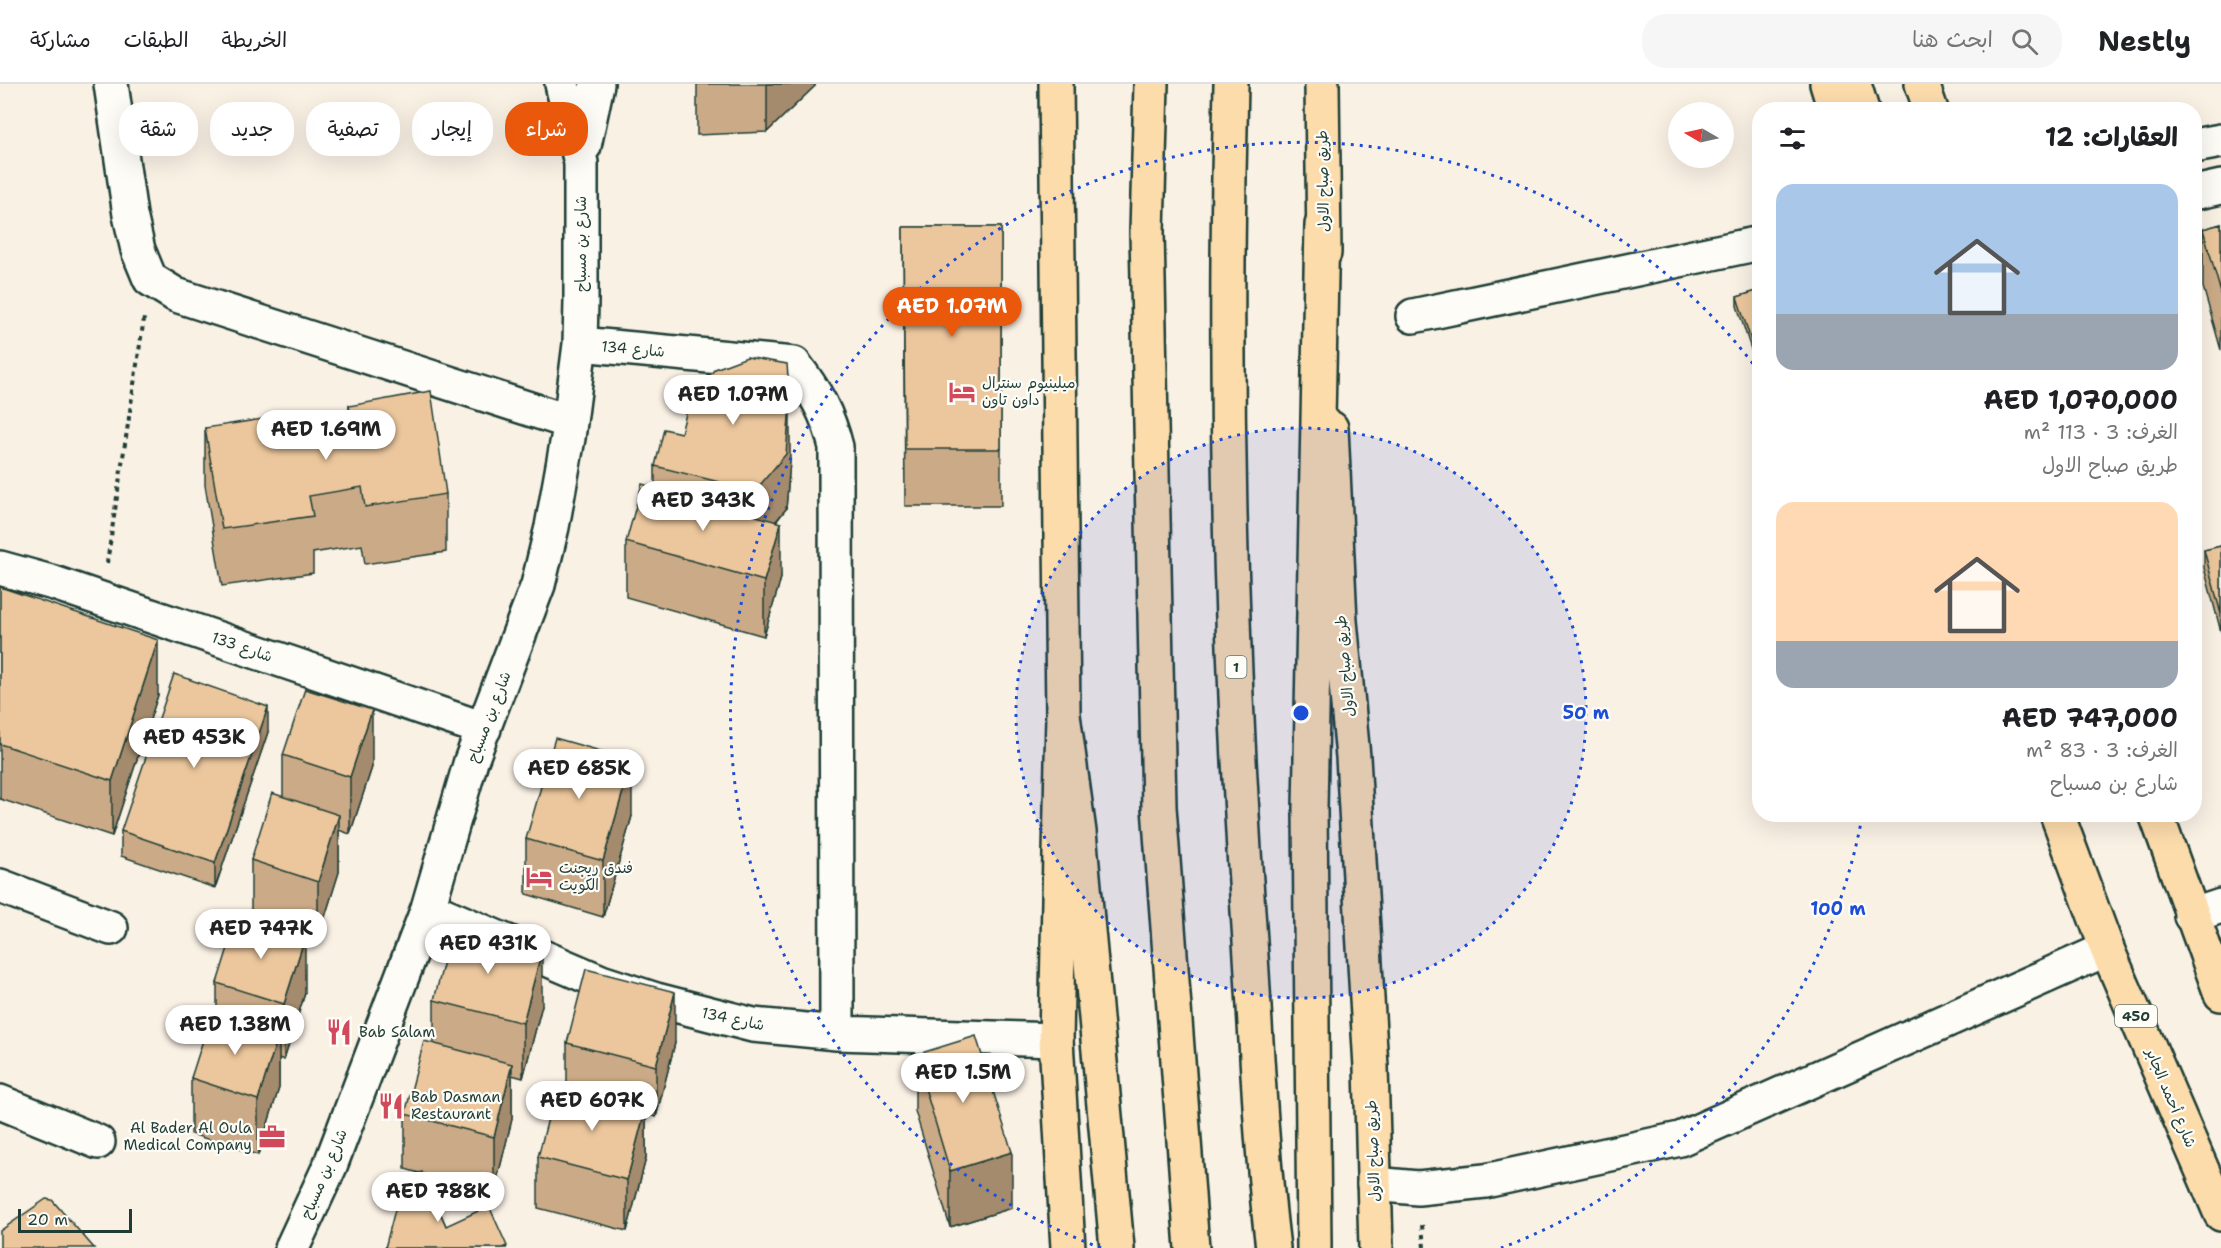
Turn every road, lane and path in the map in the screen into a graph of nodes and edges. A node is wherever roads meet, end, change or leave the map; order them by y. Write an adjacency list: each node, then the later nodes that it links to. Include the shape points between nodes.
1 (111, 84): 17 (street, via 132,226)
2 (562, 84): 12 (street, شارع بن مسباح)
3 (597, 84): 12 (street, شارع بن مسباح)
4 (1056, 84): 23 (main road)
5 (1151, 84): 42 (main road, via 1147,232 1159,807)
6 (1231, 84): 43 (main road, 1, via 1227,235 1229,509 1242,840)
7 (1322, 84): 15 (main road, طريق صباح الاول)
8 (1922, 84): 9 (main road)
9 (1928, 102)
10 (2221, 141): 11 (street)
11 (2202, 145)
12 (581, 163): 19 (street, شارع بن مسباح)
13 (2221, 187): 14 (street)
14 (2202, 191)
15 (1323, 225): 37 (main road, طريق صباح الاول, via 1340,621 1353,757); 44 (main road, via 1310,808)
16 (1752, 245): 18 (street)
17 (150, 279): 20 (street, via 176,295); 22 (path)
18 (1413, 316)
19 (579, 344): 20 (street, شارع بن مسباح); 33 (street, شارع 134, via 794,364 830,419 836,447)
20 (570, 422): 24 (street, شارع بن مسباح, via 538,585)
21 (0, 568): 22 (street, شارع 133)
22 (102, 599): 24 (street, شارع 133)
23 (1062, 715): 34 (main road); 41 (main road, via 1079,832)
24 (484, 729): 28 (street, شارع بن مسباح, via 462,789)
25 (2060, 822): 31 (main road, شارع أحمد الجابر / 450)
26 (2160, 822): 29 (main road)
27 (0, 886): 30 (street)
28 (428, 908): 33 (street, شارع 134, via 602,982 656,1000 753,1025); 39 (street, شارع بن مسباح, via 330,1166)
29 (2206, 911): 32 (main road)
30 (111, 928)
31 (2107, 949): 37 (street, via 1680,1139 1485,1181 1418,1188); 38 (main road, شارع أحمد الجابر / 450)
32 (2221, 994)
33 (837, 1033): 34 (street, شارع 134)
34 (1056, 1040): 40 (main road)
35 (0, 1102): 36 (street)
36 (98, 1142)
37 (1374, 1184): 45 (main road, طريق صباح الاول)
38 (2221, 1214)
39 (292, 1248)
40 (1068, 1248)
41 (1117, 1248)
42 (1192, 1248)
43 (1273, 1248)
44 (1314, 1248)
45 (1376, 1248)

